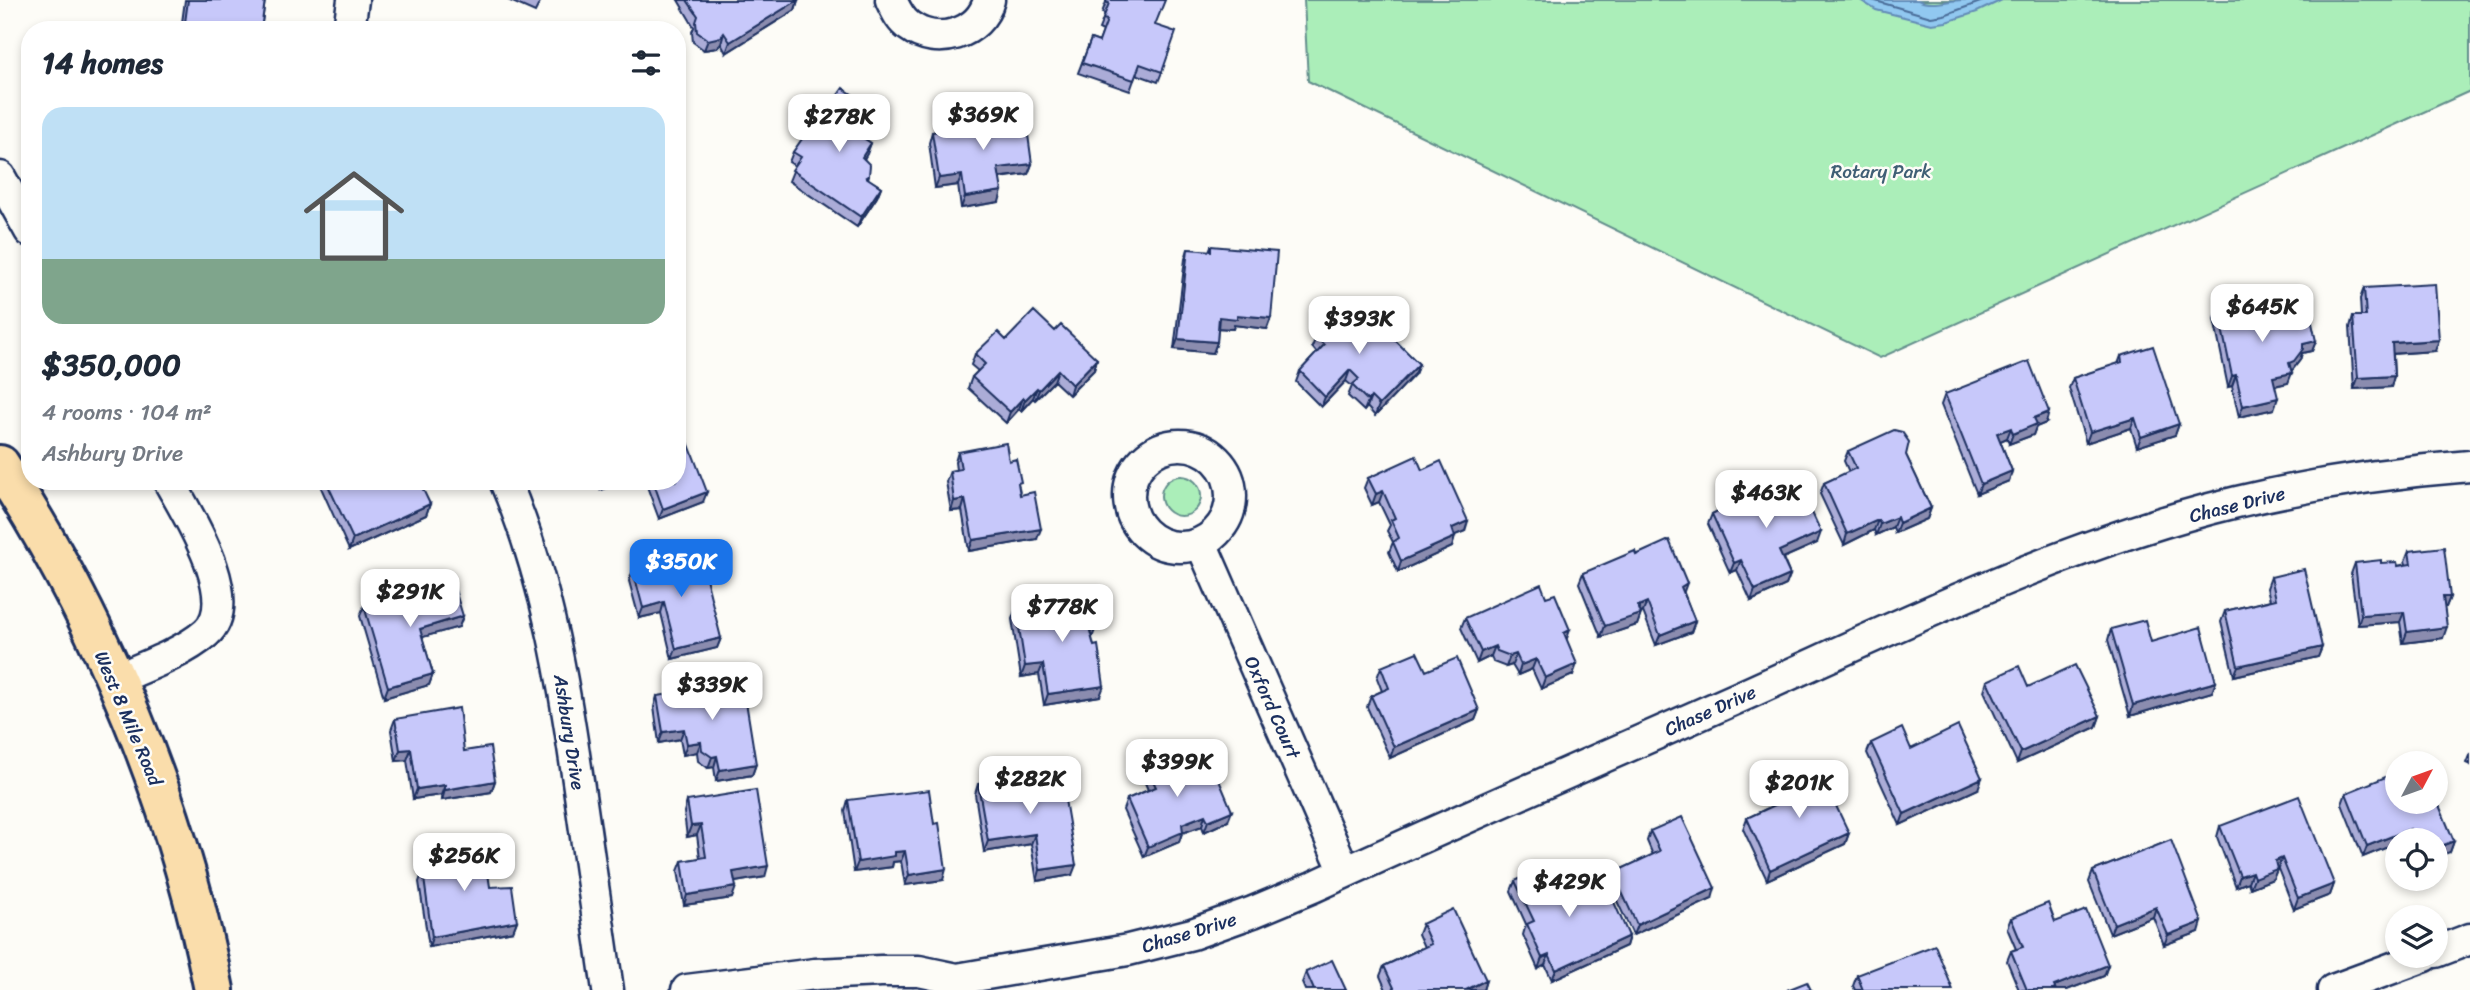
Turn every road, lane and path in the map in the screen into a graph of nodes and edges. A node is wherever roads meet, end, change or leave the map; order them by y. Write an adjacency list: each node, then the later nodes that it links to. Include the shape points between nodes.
1 (352, 0): 4 (street)
2 (891, 0): 3 (street, via 908,26 937,37 968,29)
3 (989, 0)
4 (350, 21)
5 (0, 177): 6 (street)
6 (21, 215)
7 (0, 465): 12 (main road, West 8 Mile Road, via 59,563)
8 (2470, 466): 13 (street, Chase Drive, via 2414,470 2235,502 2069,554)
9 (174, 490): 12 (street, via 212,569 219,602 217,618 190,643)
10 (509, 490): 19 (street, Ashbury Drive, via 540,583 565,688)
11 (1201, 543): 13 (street, Oxford Court)
12 (116, 679): 18 (main road, West 8 Mile Road, via 168,813)
13 (1345, 872): 17 (street, Chase Drive, via 1192,934)
14 (2470, 939): 15 (street)
15 (2448, 947)
16 (2393, 968): 21 (street)
17 (950, 985): 20 (street, Chase Drive, via 919,971 868,971)
18 (214, 990)
19 (608, 990)
20 (687, 990)
21 (2333, 990)

